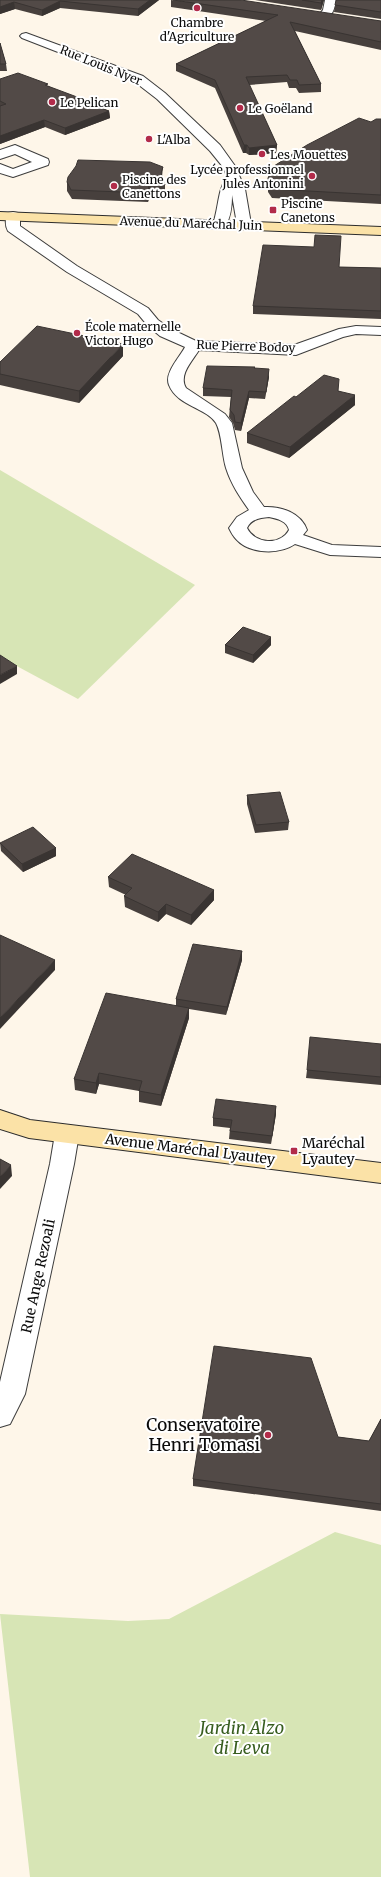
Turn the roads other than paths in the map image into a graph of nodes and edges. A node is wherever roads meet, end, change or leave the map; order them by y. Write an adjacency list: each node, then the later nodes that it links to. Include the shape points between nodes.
1 (331, 0): 2 (street)
2 (324, 16)
3 (26, 36): 6 (street, Rue Louis Nyer, via 139,79 215,148 228,166)
4 (0, 155): 5 (street, via 15,149 43,162 13,173)
5 (0, 168)
6 (232, 178): 9 (street, via 226,189); 10 (street, Rue Louis Nyer, via 238,189)
7 (0, 208): 9 (main road, Avenue du Maréchal Juin)
8 (7, 216): 9 (main road, Avenue du Maréchal Juin); 14 (street, Rue Pierre Bodoy, via 13,228 72,269 143,311 160,330)
9 (222, 219): 10 (main road, Avenue du Maréchal Juin)
10 (243, 219): 11 (main road, Avenue du Maréchal Juin); 12 (main road, Avenue du Maréchal Juin)
11 (381, 221)
12 (381, 231)
13 (381, 331): 14 (street, Rue Pierre Bodoy, via 356,330 339,333 296,350)
14 (194, 345): 15 (street, via 177,375 177,389 220,417 224,424 234,468 245,493)
15 (260, 513): 16 (street, via 278,514 292,520 298,526); 16 (street, via 240,523 238,528 244,539 269,546 283,544)
16 (294, 538): 17 (street, via 330,550)
17 (381, 552)
18 (0, 1118): 19 (main road, Avenue Maréchal Lyautey, via 29,1129)
19 (66, 1134): 20 (main road, Avenue Maréchal Lyautey); 21 (street, Rue Ange Rezoali, via 62,1164 22,1352 11,1394)
20 (381, 1173)
21 (0, 1415)

